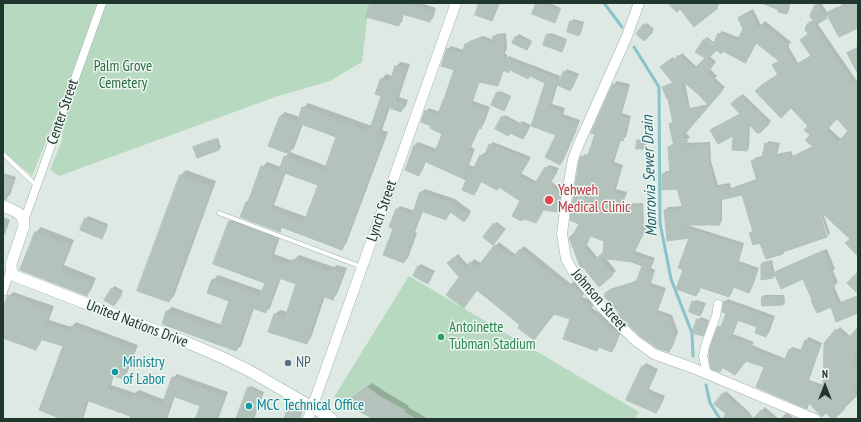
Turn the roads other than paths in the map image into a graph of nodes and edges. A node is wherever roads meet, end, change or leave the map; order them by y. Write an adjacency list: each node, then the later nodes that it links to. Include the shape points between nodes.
1 (102, 3): 5 (street, Center Street)
2 (456, 3): 9 (street, Lynch Street)
3 (639, 3): 13 (street, Johnson Street, via 572,159 562,234 566,259 574,273 607,313 636,341 654,354)
4 (3, 154): 5 (lane)
5 (37, 186): 8 (street, Center Street)
6 (3, 206): 8 (main road, via 22,215)
7 (219, 213): 9 (lane)
8 (24, 221): 10 (main road)
9 (363, 267): 14 (street, Lynch Street)
10 (11, 269): 11 (street); 14 (main road, United Nations Drive, via 12,274 19,279 220,357)
11 (3, 292)
12 (718, 304): 13 (street, via 703,356)
13 (707, 374): 17 (street, Johnson Street)
14 (312, 406): 15 (street, Lynch Street); 16 (main road, United Nations Drive)
15 (308, 419)
16 (332, 419)
17 (815, 419)

